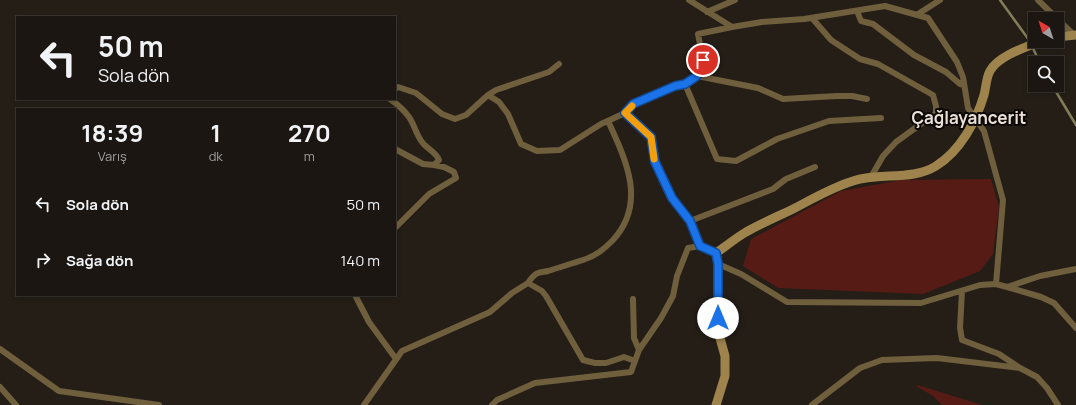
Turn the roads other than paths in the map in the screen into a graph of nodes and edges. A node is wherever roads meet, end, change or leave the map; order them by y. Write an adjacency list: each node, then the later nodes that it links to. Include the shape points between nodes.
1 (735, 0): 6 (street)
2 (940, 0): 7 (street)
3 (1038, 0): 10 (street)
4 (692, 1): 6 (street)
5 (857, 11): 7 (street, via 885,6); 8 (street); 16 (street, via 861,21 873,24 914,55)
6 (707, 12): 9 (street)
7 (918, 14): 16 (street, via 928,18 946,43 957,62)
8 (812, 18): 9 (street); 28 (street, via 830,40 860,59 878,64 921,88 933,95 935,100 936,113 896,142 883,156)
9 (732, 27): 14 (street, via 698,34 703,60)
10 (1075, 35): 11 (main road)
11 (1064, 36)
12 (1028, 46): 23 (main road, via 998,62 989,72)
13 (559, 64): 18 (street, via 549,72)
14 (697, 76): 15 (street); 19 (street, via 758,88 783,99 837,96)
15 (685, 84): 21 (street, via 633,104); 22 (street, via 717,159 736,162 777,139 828,121)
16 (964, 85): 23 (street, via 968,108)
17 (396, 88): 18 (street, via 416,93 442,114 455,119 466,115)
18 (488, 95): 24 (street, via 499,102 508,114 521,144 537,151 560,150)
19 (867, 99)
20 (392, 100): 26 (street, via 410,118 422,143 438,156 440,160)
21 (625, 113): 24 (street); 29 (street, via 651,137 655,162 672,198)
22 (881, 118)
23 (976, 120): 28 (main road, via 952,152 936,166 922,173); 36 (street, via 984,131 1003,200)
24 (608, 121): 35 (street, via 620,148 632,193 626,221 605,249 585,260 536,274)
25 (396, 150): 26 (street, via 423,164)
26 (434, 165): 30 (street, via 444,166 454,172 456,178 429,194)
27 (815, 167): 29 (street, via 786,179 773,189)
28 (871, 177): 32 (main road, via 854,180 812,199 746,233)
29 (690, 221): 31 (street)
30 (396, 227)
31 (700, 246): 32 (street); 43 (street, via 688,248 677,276 673,296)
32 (716, 253): 33 (main road)
33 (718, 264): 38 (street, via 741,274 787,302 921,303); 52 (main road, via 718,331 725,356 725,376)
34 (1076, 269): 37 (street)
35 (528, 283): 44 (street, via 490,312 402,351); 45 (street, via 546,296 583,360 606,363 624,357)
36 (996, 284): 37 (street); 38 (street, via 980,285)
37 (1008, 286): 41 (street, via 1054,303)
38 (962, 292): 46 (street, via 962,340 999,354)
39 (356, 296): 44 (street, via 369,322)
40 (633, 299): 43 (street, via 634,338)
41 (1076, 328)
42 (0, 350): 49 (street, via 60,391)
43 (639, 350): 45 (street)
44 (396, 359): 50 (street)
45 (635, 361): 51 (street, via 631,372 535,383 497,400)
46 (1020, 368): 53 (street, via 937,358 882,360 860,368); 54 (street, via 1037,377 1048,388)
47 (0, 386): 48 (street)
48 (16, 405)
49 (159, 405)
50 (364, 405)
51 (492, 405)
52 (716, 405)
53 (812, 405)
54 (1058, 405)

